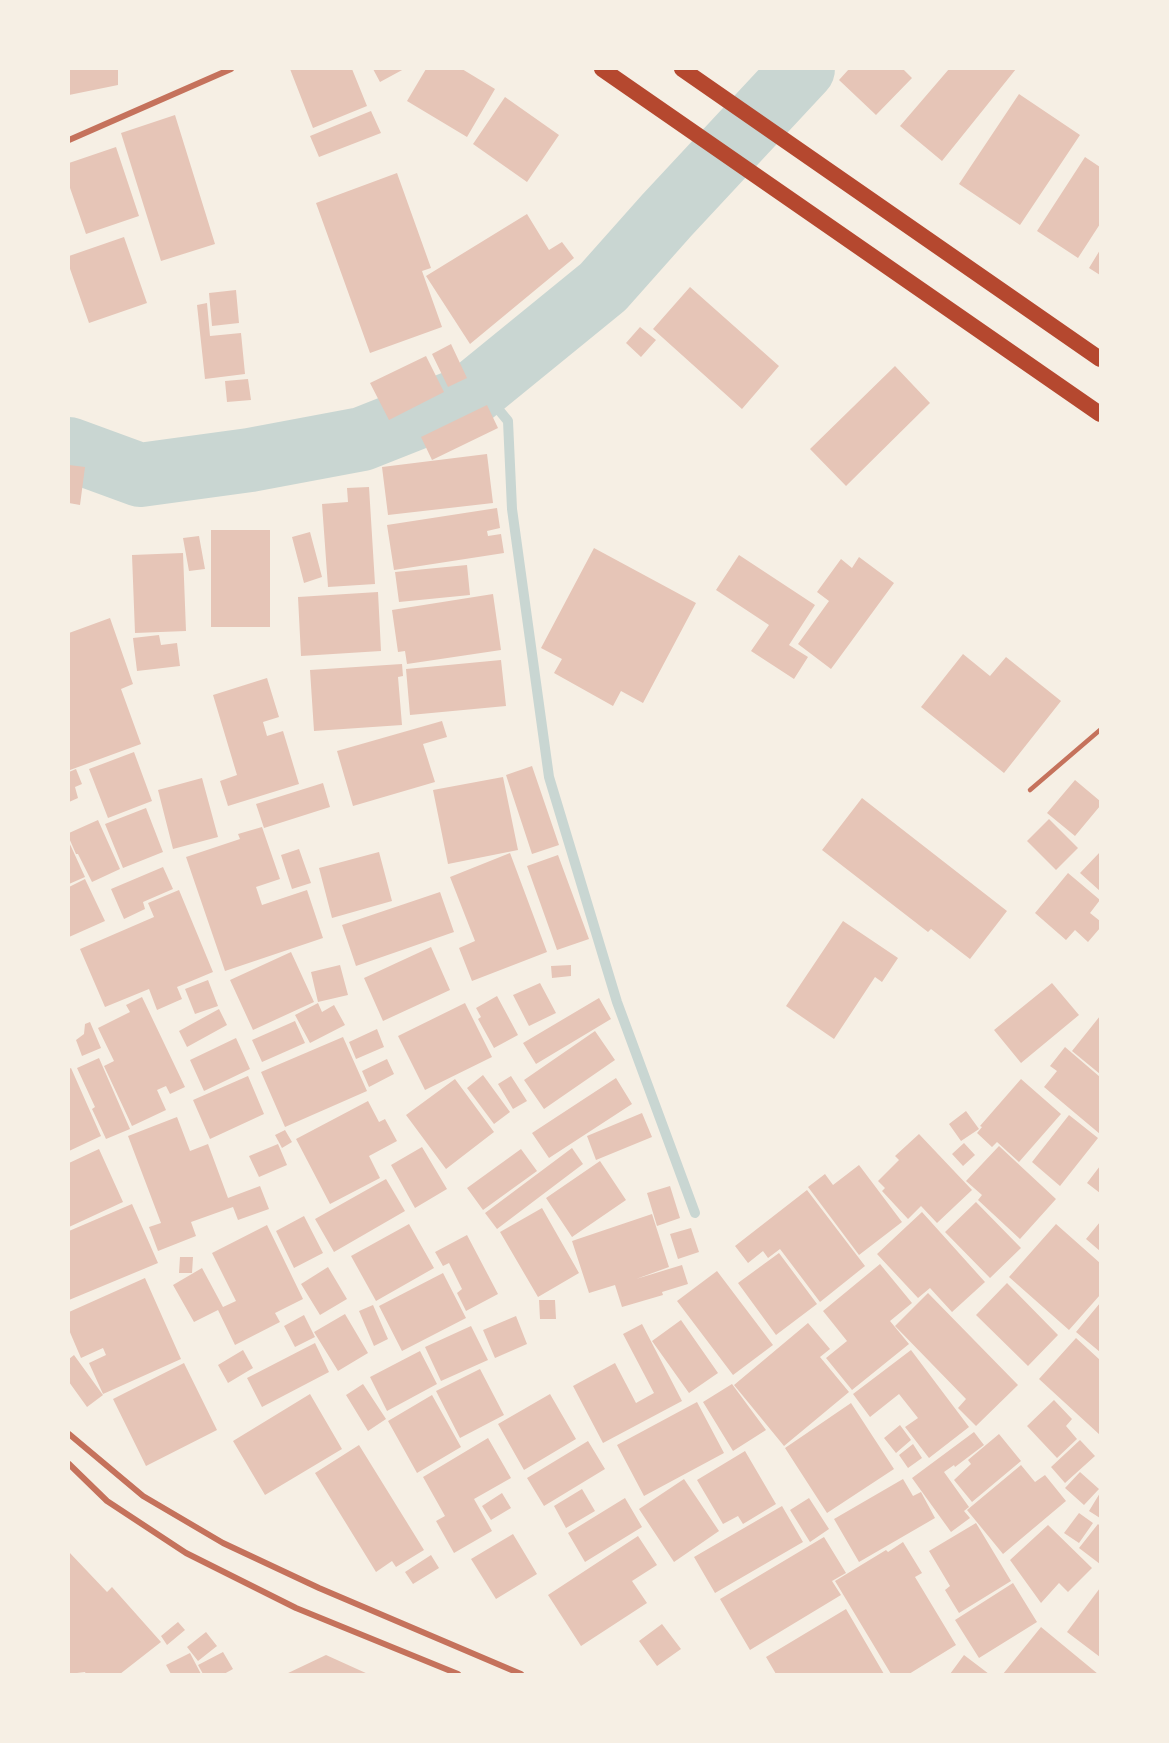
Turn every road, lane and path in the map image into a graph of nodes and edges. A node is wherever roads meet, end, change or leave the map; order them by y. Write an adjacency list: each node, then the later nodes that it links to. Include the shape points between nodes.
1 (231, 69): 4 (street)
2 (602, 69): 6 (highway)
3 (682, 69): 5 (highway)
4 (69, 140)
5 (1100, 359)
6 (1100, 414)
7 (1100, 730): 8 (lane)
8 (1030, 790)
9 (69, 1434): 12 (street, via 143,1496 223,1542 319,1588)
10 (69, 1464): 11 (street, via 107,1501 186,1553 296,1608)
11 (458, 1674)
12 (521, 1674)

